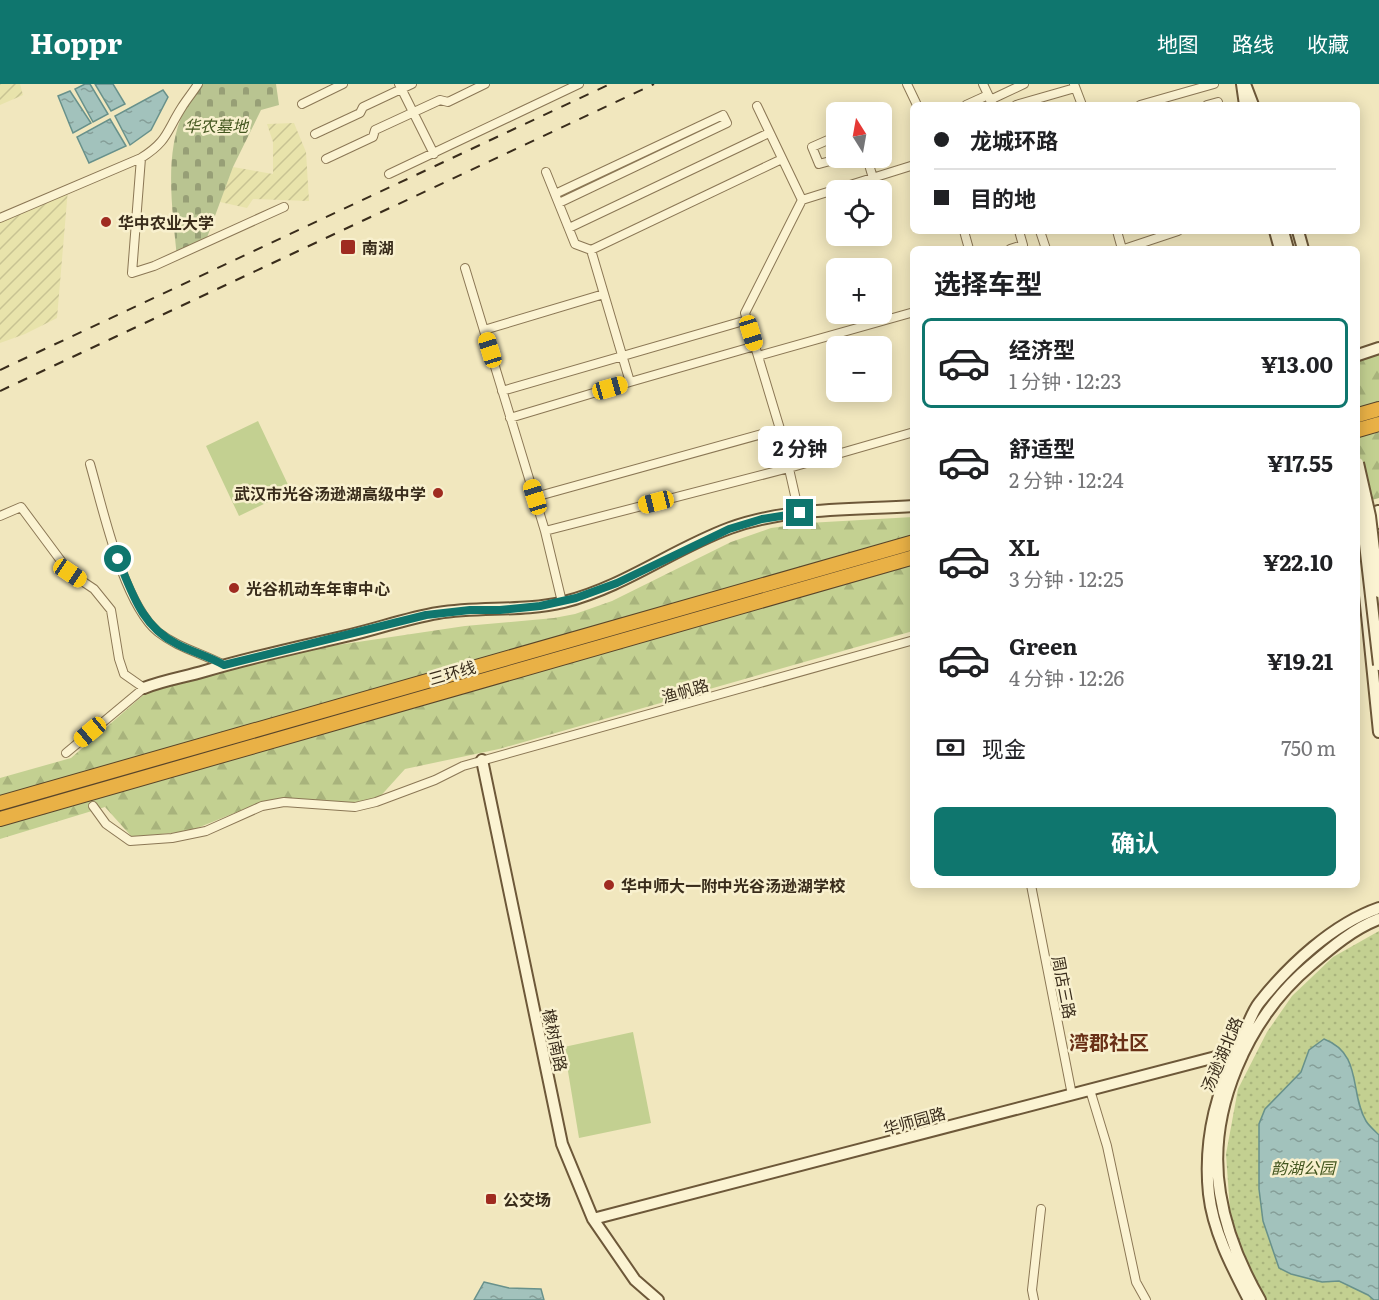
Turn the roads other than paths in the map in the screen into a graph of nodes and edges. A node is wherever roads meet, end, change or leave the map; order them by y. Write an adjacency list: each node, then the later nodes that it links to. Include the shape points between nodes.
1 (198, 84): 24 (street, via 166,137)
2 (344, 84): 17 (street)
3 (412, 84): 10 (street)
4 (485, 84): 19 (street, via 448,102 440,100)
5 (579, 84): 23 (street)
6 (907, 84): 13 (street)
7 (983, 84): 12 (street)
8 (1024, 84): 12 (street)
9 (1214, 84): 16 (street)
10 (400, 86): 19 (street); 21 (street, via 363,107 360,113)
11 (1074, 86): 14 (street); 15 (street)
12 (990, 100)
13 (916, 102)
14 (1025, 102)
15 (1081, 102)
16 (1151, 102)
17 (302, 104)
18 (756, 106): 20 (street)
19 (413, 112): 23 (street); 25 (street)
20 (769, 133): 26 (street); 40 (street)
21 (315, 134)
22 (826, 141): 28 (street, via 812,147 819,164)
23 (434, 154): 33 (street)
24 (141, 158): 38 (street, via 132,273); 39 (street)
25 (326, 159)
26 (782, 159): 36 (street); 43 (street)
27 (629, 160): 30 (street); 30 (street, via 723,115 727,123); 35 (street)
28 (826, 162)
29 (910, 166): 34 (street)
30 (633, 168): 37 (street)
31 (870, 168): 34 (street)
32 (546, 172): 35 (street)
33 (389, 174)
34 (873, 177): 36 (street)
35 (555, 194): 37 (street)
36 (802, 200): 47 (street, via 745,313)
37 (559, 203): 40 (street)
38 (284, 207)
39 (0, 218)
40 (569, 228): 43 (street, via 575,244)
41 (1169, 234): 42 (street)
42 (1132, 246)
43 (591, 250): 45 (street)
44 (465, 268): 48 (street)
45 (604, 294): 48 (street); 52 (street)
46 (910, 313): 53 (street)
47 (747, 320): 49 (street); 52 (street)
48 (484, 330): 55 (street)
49 (755, 346): 53 (street); 54 (street)
50 (1379, 348): 51 (street)
51 (1360, 354)
52 (622, 356): 54 (street); 55 (street)
53 (758, 356): 60 (street)
54 (630, 382): 58 (street)
55 (502, 391): 58 (street)
56 (1379, 409): 57 (highway)
57 (1360, 414)
58 (510, 418): 66 (street)
59 (1379, 424): 61 (highway)
60 (780, 429): 64 (street); 66 (street)
61 (1360, 429)
62 (910, 433): 64 (street)
63 (90, 464): 81 (street, via 118,559 140,610 150,624 175,643)
64 (789, 468): 70 (street); 74 (street)
65 (1360, 472): 78 (street, bridge)
66 (535, 497): 74 (street)
67 (910, 506): 70 (street)
68 (1360, 506): 82 (street, bridge)
69 (1378, 511): 72 (street); 73 (street)
70 (800, 513): 79 (street, via 729,529 617,583)
71 (0, 516): 83 (street, via 21,507 70,573 94,589 111,610 124,674)
72 (1360, 516)
73 (1379, 523)
74 (545, 531): 79 (street)
75 (910, 543): 87 (highway, 三环线)
76 (1360, 547): 84 (street)
77 (910, 558): 89 (highway, 三环线)
78 (1379, 592)
79 (562, 602): 81 (street, via 438,613)
80 (910, 640): 86 (street, 渔帆路)
81 (224, 665): 83 (street)
82 (1379, 665)
83 (144, 688): 85 (street)
84 (1379, 732)
85 (66, 753)
86 (482, 760): 88 (street, 渔帆路, via 376,802 355,807 284,802 262,806 206,831 172,838 130,841 106,824); 97 (street, 橡树南路, via 562,1143)
87 (0, 803)
88 (93, 806)
89 (0, 819)
90 (1032, 888): 95 (street, 周店三路)
91 (1379, 908): 93 (street, 汤逊湖北路, via 1335,930 1293,967 1258,1005)
92 (1379, 919): 93 (street, 汤逊湖北路, via 1341,939 1300,974 1267,1011)
93 (1238, 1054): 94 (street, 华师园路); 101 (street, 汤逊湖北路, via 1218,1092 1209,1137 1209,1194 1216,1227); 102 (street, 汤逊湖北路, via 1220,1126 1220,1192 1227,1226)
94 (1090, 1090): 95 (street, 华师园路); 100 (street, via 1107,1146 1136,1282)
95 (1072, 1095): 97 (street, 华师园路)
96 (1041, 1209): 99 (street)
97 (593, 1219): 98 (street, 橡树南路, via 635,1280)
98 (658, 1300)
99 (1034, 1300)
100 (1146, 1300)
101 (1249, 1300)
102 (1260, 1300)

